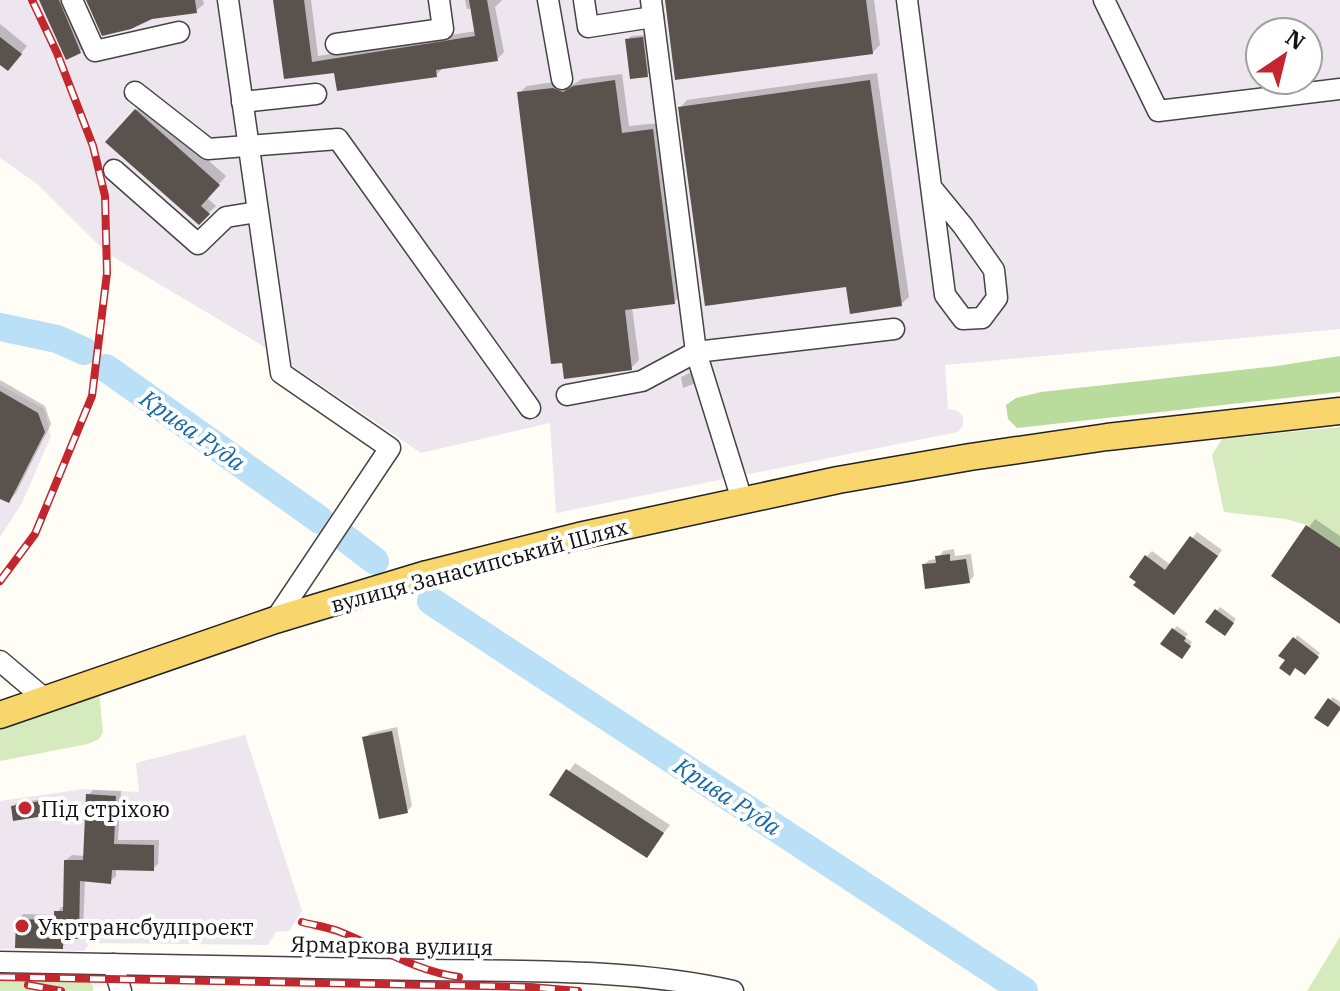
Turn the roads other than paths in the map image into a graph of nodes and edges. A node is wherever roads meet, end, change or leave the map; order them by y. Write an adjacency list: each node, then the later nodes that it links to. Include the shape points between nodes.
1 (72, 0): 9 (street, via 95,51)
2 (228, 0): 15 (street)
3 (439, 0): 10 (street, via 443,29)
4 (548, 0): 11 (street)
5 (584, 0): 8 (street, via 588,27)
6 (907, 0): 18 (street)
7 (1104, 0): 12 (street, via 1158,111)
8 (652, 9): 21 (street)
9 (179, 32)
10 (336, 44)
11 (562, 79)
12 (1340, 89)
13 (135, 92): 16 (street, via 208,149)
14 (316, 94): 15 (street)
15 (242, 102): 16 (street)
16 (248, 146): 19 (street); 23 (street, via 338,139)
17 (114, 170): 19 (street, via 198,244 226,217)
18 (931, 187): 18 (street, via 945,295 963,319 982,318 997,298 994,270)
19 (257, 212): 26 (street, via 281,373 390,448)
20 (894, 329): 21 (street)
21 (696, 352): 22 (street, via 642,381); 25 (street)
22 (567, 395)
23 (530, 408)
24 (1340, 411): 25 (main road, вулиця Занасипський Шлях, via 970,457)
25 (742, 500): 26 (main road, вулиця Занасипський Шлях, via 506,553)
26 (275, 620): 28 (main road, вулиця Занасипський Шлях)
27 (0, 661): 28 (street)
28 (45, 699): 29 (main road, вулиця Занасипський Шлях)
29 (0, 715)
30 (0, 962): 31 (street, Ярмаркова вулиця)
31 (113, 964): 32 (street); 33 (street, Ярмаркова вулиця, via 626,977)
32 (121, 991)
33 (733, 991)

